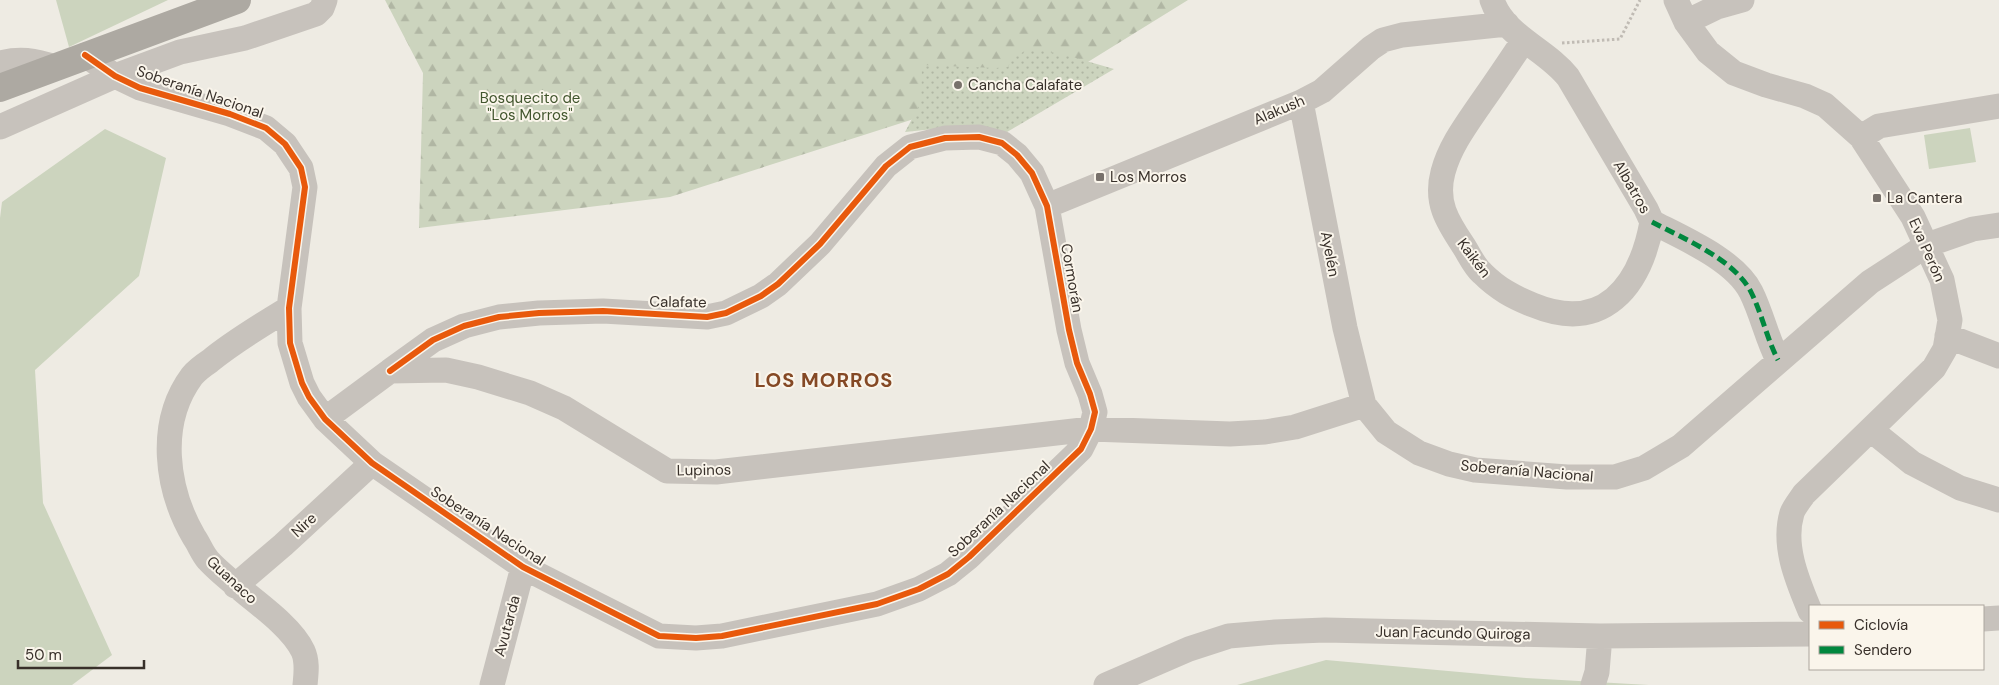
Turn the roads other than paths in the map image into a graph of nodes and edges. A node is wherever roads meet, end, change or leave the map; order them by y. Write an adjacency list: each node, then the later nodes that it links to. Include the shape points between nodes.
1 (237, 0): 7 (highway)
2 (325, 0): 10 (street, via 316,14 245,38 180,52)
3 (1492, 0): 6 (street, Albatros, via 1496,12)
4 (1742, 0): 5 (street)
5 (1681, 11): 15 (street, Eva Perón, via 1708,52 1734,73 1824,105)
6 (1525, 39): 12 (street, Alakush, via 1402,35 1384,40 1322,91); 18 (street, Albatros, via 1568,78); 18 (street, Kaikén, via 1452,147 1443,173 1439,196 1446,220 1481,272 1507,294 1547,311 1576,315 1591,312 1607,304 1625,288 1647,246)
7 (85, 56): 9 (highway); 10 (street, Soberanía Nacional)
8 (0, 63): 9 (street, via 14,59 37,61)
9 (54, 67): 11 (highway)
10 (115, 76): 14 (street); 21 (street, Soberanía Nacional, via 140,88 266,128 285,144 300,168 305,188)
11 (0, 88)
12 (1301, 102): 17 (street, Alakush); 26 (street, Ayelén, via 1344,328)
13 (1999, 106): 15 (street, via 1878,126)
14 (0, 127)
15 (1861, 137): 20 (street, Eva Perón, via 1913,217)
16 (1002, 143): 17 (street, Cormorán, via 1032,173); 25 (street, Calafate, via 979,138 945,138 910,147 886,166 820,244 778,284 726,313 706,317 604,311 499,317 464,326 433,340)
17 (1047, 206): 28 (street, Cormorán, via 1069,330 1095,412)
18 (1652, 222): 24 (street, Albatros, via 1696,244 1728,265 1750,290)
19 (1999, 226): 20 (street, Soberanía Nacional, via 1973,230)
20 (1927, 245): 22 (street, Eva Perón, via 1942,280 1950,320); 24 (street, Soberanía Nacional, via 1870,282)
21 (289, 308): 27 (street, Soberanía Nacional, via 290,343 302,383); 33 (street, Guanaco, via 228,346 193,374 182,394 170,432 174,491 184,519 207,558)
22 (1947, 336): 23 (street); 29 (street, Eva Perón, via 1945,349 1934,368)
23 (1999, 356)
24 (1778, 360): 26 (street, Soberanía Nacional, via 1681,446 1644,468 1616,477 1475,470 1449,464 1419,452 1386,432)
25 (390, 371): 27 (street); 28 (street, Lupinos, via 446,370 530,393 564,408 667,471 716,472)
26 (1364, 405): 28 (street, via 1295,427 1265,432)
27 (324, 419): 30 (street, Soberanía Nacional)
28 (1091, 430): 32 (street, Soberanía Nacional, via 1081,449 970,557 948,574 919,589 877,604 722,636 659,636)
29 (1871, 430): 31 (street, via 1912,463 1960,488); 34 (street, Eva Perón, via 1804,494 1792,512 1788,534 1792,561)
30 (372, 463): 32 (street, Soberanía Nacional); 33 (street, Nire)
31 (1999, 500)
32 (523, 567): 41 (street, Avutarda)
33 (235, 586): 40 (street, Guanaco, via 291,632 304,652)
34 (1809, 608)
35 (1999, 618): 36 (street)
36 (1984, 619)
37 (1809, 634): 38 (street, Juan Facundo Quiroga)
38 (1600, 636): 39 (street, Juan Facundo Quiroga, via 1325,630 1229,636 1198,646); 42 (street, via 1598,672)
39 (1115, 683)
40 (305, 685)
41 (492, 685)
42 (1593, 685)

